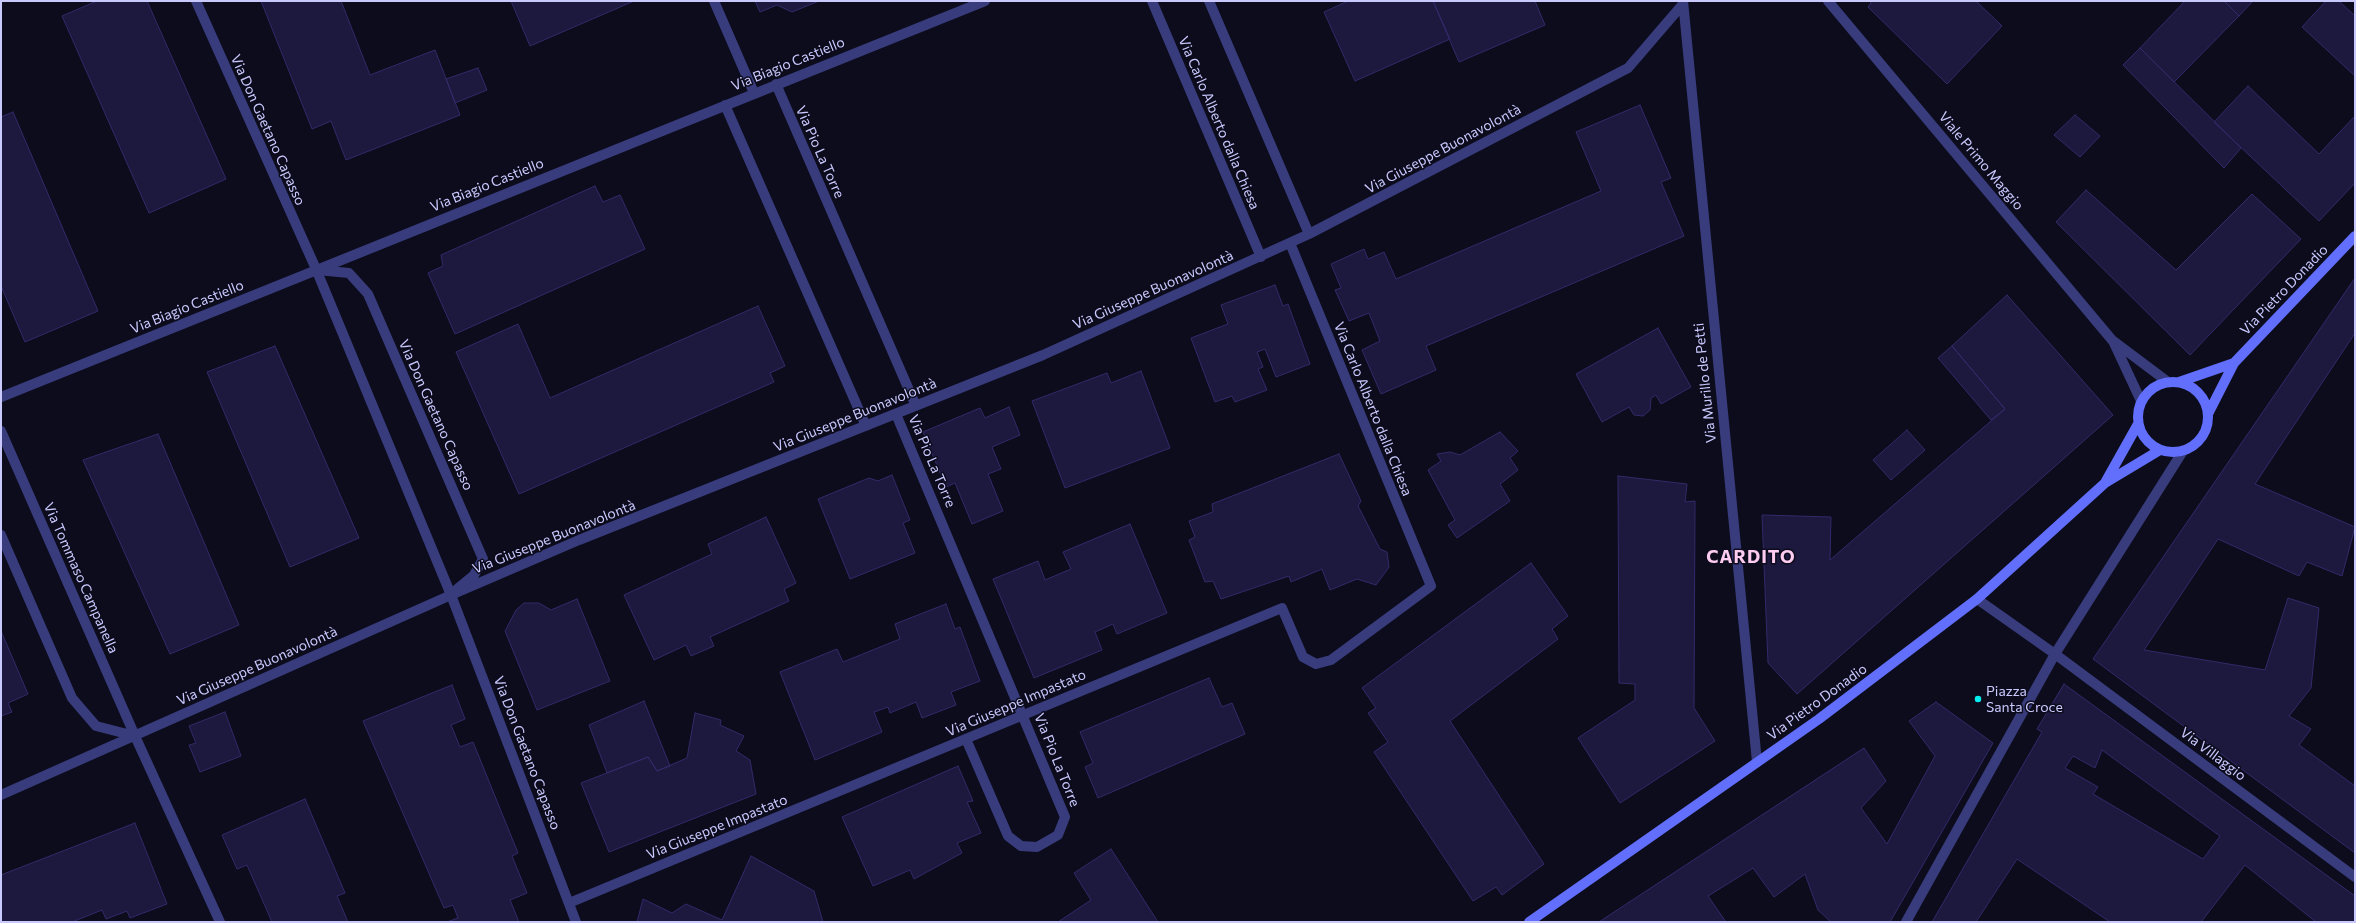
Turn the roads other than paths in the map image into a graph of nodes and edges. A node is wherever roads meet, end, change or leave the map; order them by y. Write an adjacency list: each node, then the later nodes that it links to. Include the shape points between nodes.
1 (196, 1): 15 (street, Via Don Gaetano Capasso)
2 (714, 1): 9 (street)
3 (984, 1): 8 (street, Via Biagio Castiello)
4 (1152, 1): 14 (street, Via Carlo Alberto dalla Chiesa)
5 (1209, 1): 11 (street)
6 (1828, 1): 16 (street, Viale Primo Maggio)
7 (1683, 2): 11 (street, Via Giuseppe Buonavolontà, via 1628,68); 39 (street, Via Murillo de Petti)
8 (776, 84): 9 (street, Via Biagio Castiello); 22 (street, Via Pio La Torre)
9 (754, 93): 10 (street, Via Biagio Castiello)
10 (724, 105): 15 (street, Via Biagio Castiello); 26 (street)
11 (1309, 234): 13 (street, Via Giuseppe Buonavolontà)
12 (2355, 236): 17 (main road, Via Pietro Donadio)
13 (1290, 243): 14 (street, Via Giuseppe Buonavolontà); 32 (street, Via Carlo Alberto dalla Chiesa)
14 (1261, 257): 22 (street, Via Giuseppe Buonavolontà, via 1043,355)
15 (316, 269): 20 (street, Via Biagio Castiello); 33 (street, Via Don Gaetano Capasso); 33 (street, Via Don Gaetano Capasso, via 349,273 368,294 483,559 474,575)
16 (2112, 340): 18 (street, Viale Primo Maggio); 21 (street, Viale Primo Maggio)
17 (2234, 363): 19 (main road, Via Pietro Donadio); 24 (main road, Via Pietro Donadio)
18 (2168, 382): 19 (main road); 21 (main road, via 2157,385)
19 (2179, 382): 24 (main road, via 2199,393 2206,403)
20 (1, 397)
21 (2141, 401): 25 (main road)
22 (916, 406): 23 (street, Via Giuseppe Buonavolontà)
23 (896, 414): 26 (street, Via Giuseppe Buonavolontà); 36 (street, Via Pio La Torre)
24 (2208, 414): 29 (main road, via 2207,426 2202,437)
25 (2138, 424): 28 (main road, via 2142,435); 30 (main road, Via Pietro Donadio)
26 (866, 426): 33 (street, Via Giuseppe Buonavolontà, via 579,540)
27 (1, 431): 37 (street, Via Tommaso Campanella)
28 (2160, 450): 29 (main road); 30 (main road, Via Pietro Donadio)
29 (2183, 451): 35 (street)
30 (2105, 483): 34 (main road, Via Pietro Donadio)
31 (1, 535): 37 (street, via 72,698 96,726)
32 (1431, 586): 36 (street, Via Giuseppe Impastato, via 1331,660 1316,664 1303,657 1282,608)
33 (451, 595): 37 (street, Via Giuseppe Buonavolontà); 42 (street, Via Don Gaetano Capasso)
34 (1977, 599): 35 (street, Via Villaggio); 39 (main road, Via Pietro Donadio)
35 (2055, 654): 41 (street, Via Villaggio); 46 (street)
36 (1024, 715): 38 (street, Via Giuseppe Impastato); 38 (street, Via Pio La Torre, via 1066,817 1058,835 1037,847 1021,846 1008,836)
37 (135, 736): 40 (street, Via Giuseppe Buonavolontà); 43 (street, Via Tommaso Campanella)
38 (966, 739): 42 (street, Via Giuseppe Impastato)
39 (1757, 762): 45 (main road, Via Pietro Donadio)
40 (1, 795)
41 (2355, 877)
42 (569, 903): 44 (street, Via Don Gaetano Capasso)
43 (220, 922)
44 (576, 922)
45 (1529, 922)
46 (1906, 922)

